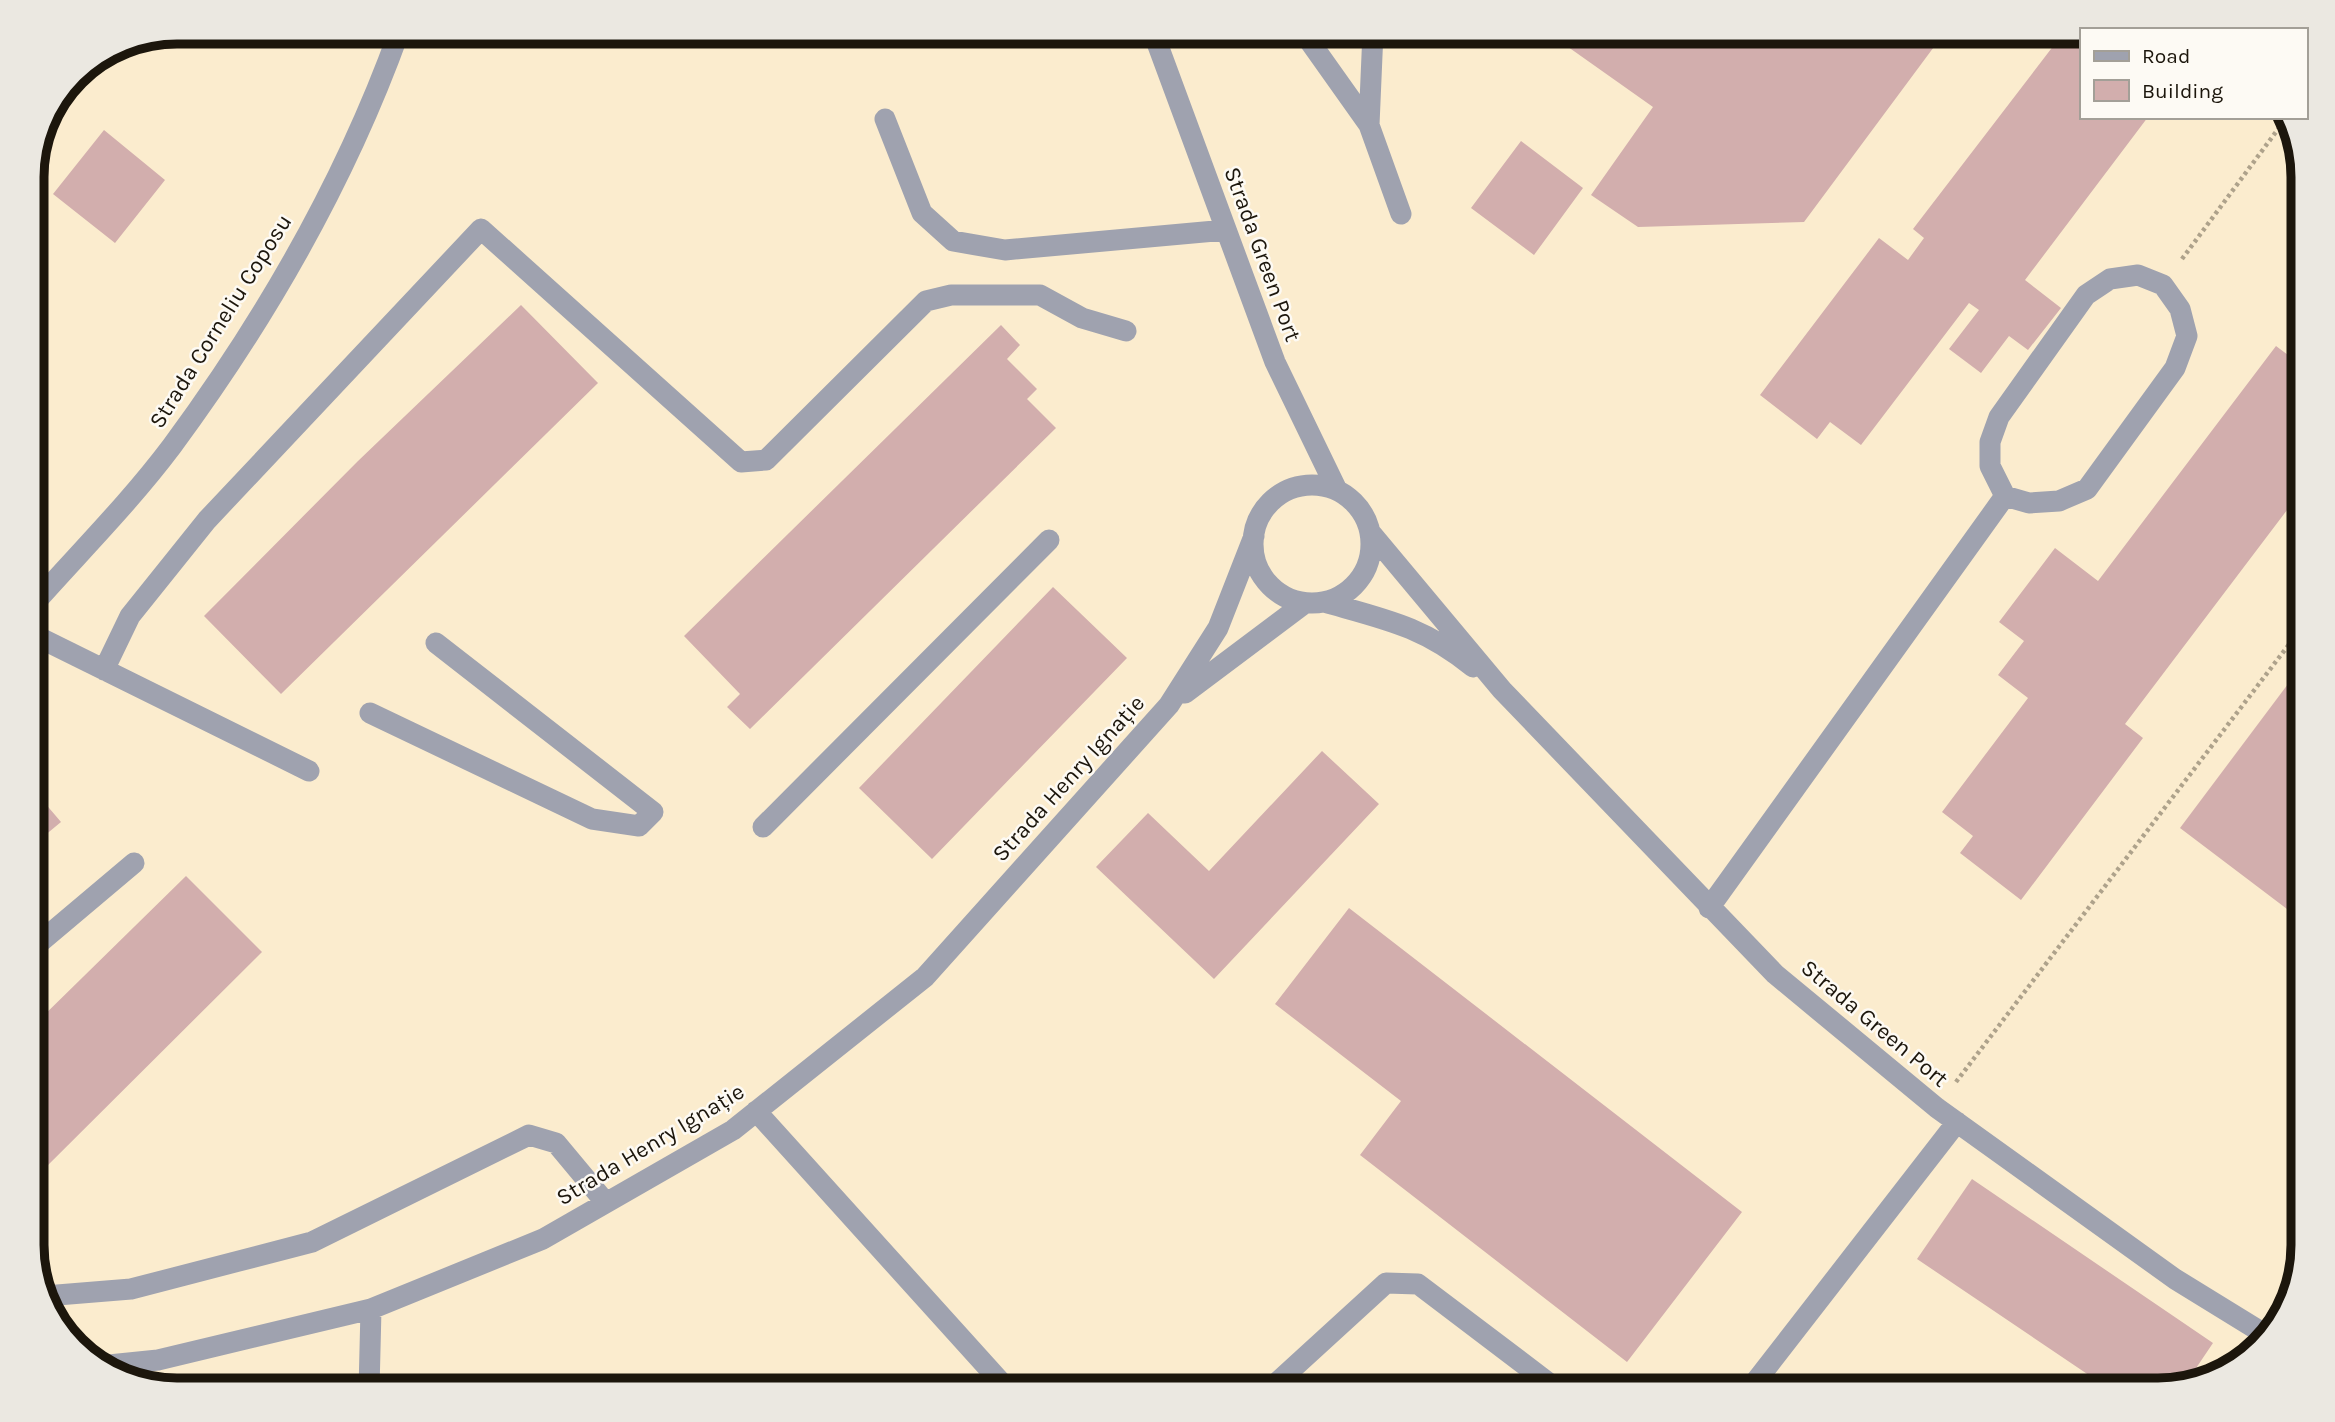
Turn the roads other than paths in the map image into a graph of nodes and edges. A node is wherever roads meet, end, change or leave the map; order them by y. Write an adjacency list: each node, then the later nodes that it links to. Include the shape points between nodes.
1 (396, 44): 15 (street, Strada Corneliu Coposu, via 377,94 310,230 245,338 171,447)
2 (1157, 44): 8 (street, Strada Green Port)
3 (1312, 44): 6 (street)
4 (1372, 44): 6 (street)
5 (884, 119): 8 (street, via 922,214 953,241 1005,250)
6 (1369, 125): 7 (street)
7 (1401, 214)
8 (1226, 230): 10 (street, Strada Green Port, via 1275,362)
9 (1126, 331): 19 (street, via 1082,318 1040,295 951,295 926,301 766,460 741,462 481,229 207,520 130,616)
10 (1337, 489): 12 (street, via 1353,500); 13 (street, via 1301,485 1283,492 1259,518)
11 (2005, 496): 11 (street, via 2029,503 2059,501 2087,489 2175,368 2187,336 2180,309 2163,285 2138,275 2110,279 2086,295 1998,417 1990,442 1990,466); 26 (street)
12 (1370, 532): 16 (street, via 1368,559 1356,584 1341,596); 20 (street, Strada Green Port)
13 (1254, 536): 16 (street, via 1254,555 1271,587 1287,597); 21 (street, Strada Henry Ignație, via 1218,628)
14 (1049, 540): 24 (street)
15 (44, 592)
16 (1314, 602): 20 (street, Strada Green Port, via 1415,629 1444,643); 21 (street, Strada Henry Ignație)
17 (44, 640): 19 (street)
18 (436, 643): 22 (street, via 653,812 639,826 592,819)
19 (104, 670): 23 (street)
20 (1502, 690): 26 (street, Strada Green Port)
21 (1169, 705): 28 (street, Strada Henry Ignație, via 925,977)
22 (370, 713)
23 (309, 771)
24 (763, 827)
25 (134, 863): 27 (street)
26 (1709, 908): 29 (street, Strada Green Port, via 1775,974)
27 (44, 939)
28 (756, 1111): 30 (street, Strada Henry Ignație, via 733,1130); 36 (street)
29 (1957, 1122): 33 (street, Strada Green Port, via 2175,1279); 39 (street)
30 (606, 1203): 31 (street, via 556,1143 529,1136 313,1242 131,1289); 32 (street, Strada Henry Ignație, via 543,1239)
31 (54, 1295)
32 (371, 1309): 34 (street, Strada Henry Ignație, via 158,1360); 35 (street)
33 (2259, 1331)
34 (118, 1364)
35 (369, 1378)
36 (996, 1378)
37 (1283, 1378): 38 (street, via 1386,1283 1418,1284)
38 (1541, 1378)
39 (1759, 1378)

